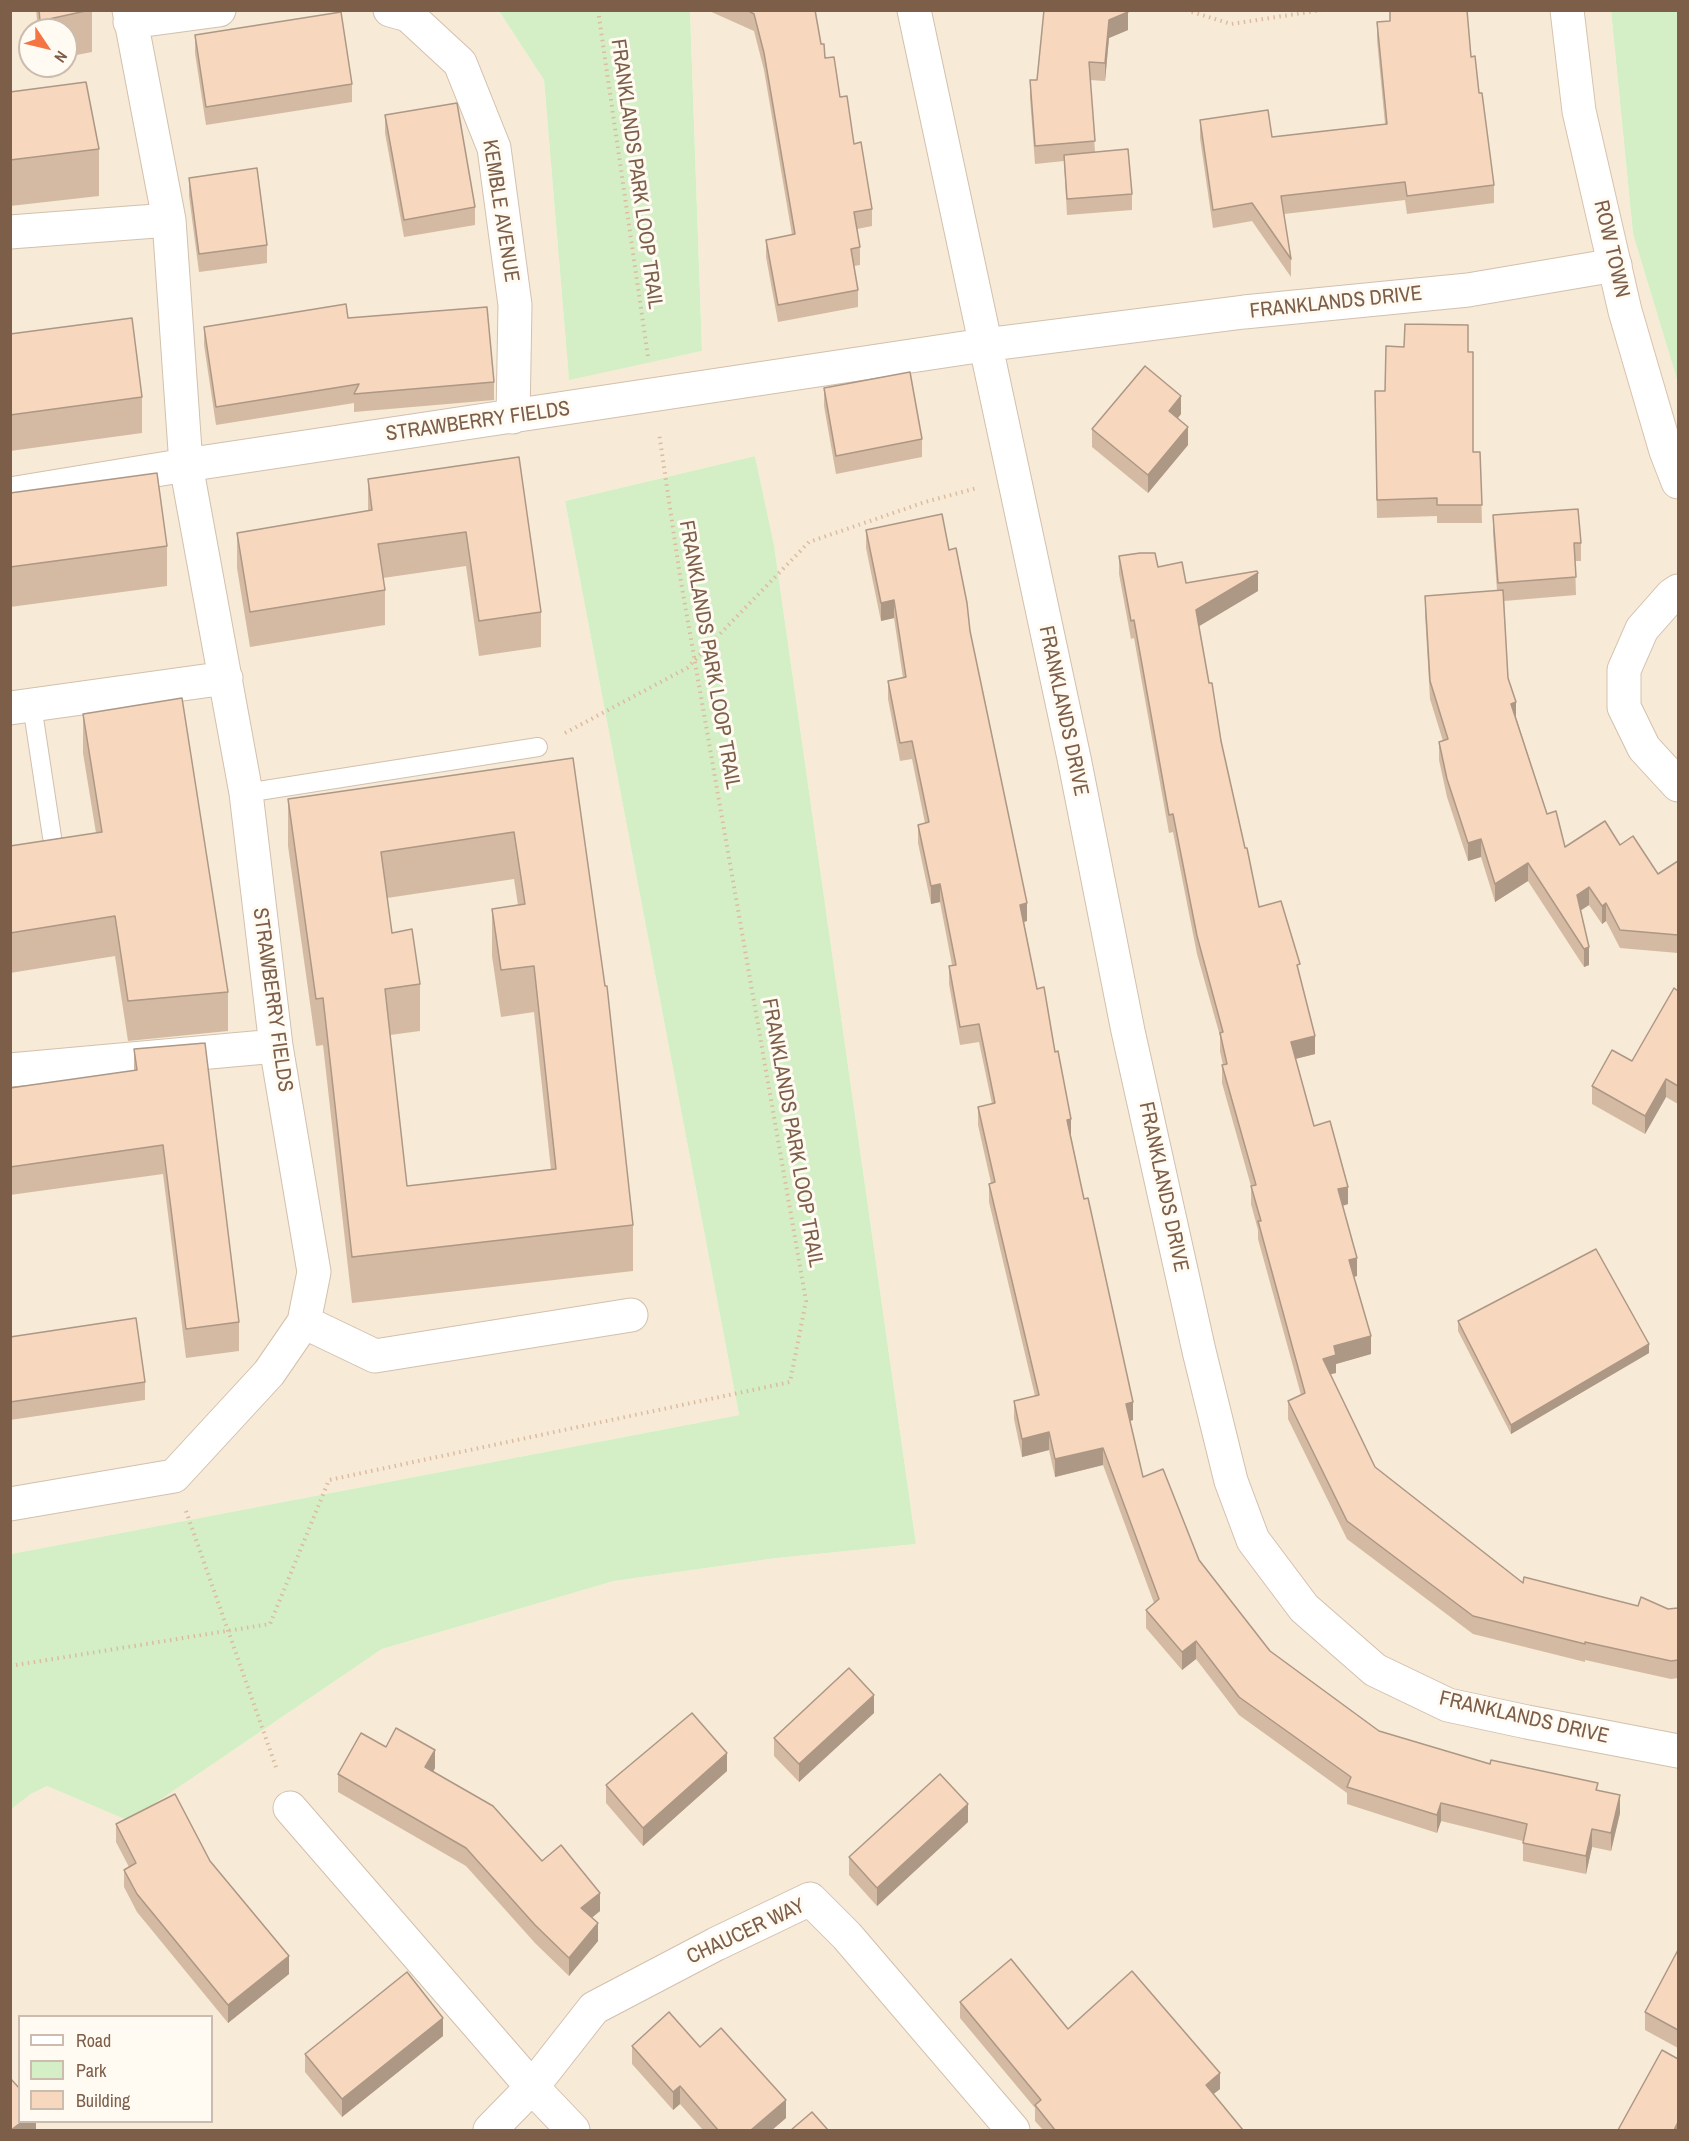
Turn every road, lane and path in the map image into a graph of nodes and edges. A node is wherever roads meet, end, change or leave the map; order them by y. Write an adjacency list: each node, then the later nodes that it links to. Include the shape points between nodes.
1 (219, 10): 8 (street)
2 (390, 10): 14 (street, KEMBLE AVENUE, via 408,15 460,63 494,148 514,305)
3 (598, 10): 13 (path, FRANKLANDS PARK LOOP TRAIL)
4 (914, 10): 12 (street, FRANKLANDS DRIVE)
5 (1186, 10): 6 (path, via 1231,24)
6 (1322, 10)
7 (1567, 10): 11 (street, ROW TOWN, via 1579,111)
8 (130, 16): 9 (street)
9 (169, 220): 10 (street); 15 (street)
10 (10, 232)
11 (1615, 265): 12 (street, FRANKLANDS DRIVE, via 1468,290 1244,312); 17 (street, ROW TOWN)
12 (984, 345): 13 (street, STRAWBERRY FIELDS); 16 (street, FRANKLANDS DRIVE)
13 (653, 396): 14 (street, STRAWBERRY FIELDS); 20 (path, FRANKLANDS PARK LOOP TRAIL)
14 (513, 417): 15 (street, STRAWBERRY FIELDS)
15 (186, 465): 18 (street); 21 (street, STRAWBERRY FIELDS)
16 (1012, 478): 20 (path, via 925,502 809,542); 35 (street, FRANKLANDS DRIVE, via 1199,1351 1231,1480 1253,1540 1304,1608 1375,1670 1448,1705)
17 (1678, 482)
18 (10, 494)
19 (1678, 591): 24 (street, via 1642,629 1624,670 1624,707 1644,748)
20 (694, 660): 23 (path, via 687,668); 33 (path, FRANKLANDS PARK LOOP TRAIL, via 806,1301 790,1382 329,1480 270,1624)
21 (226, 678): 22 (street); 25 (street, STRAWBERRY FIELDS)
22 (22, 706): 26 (lane)
23 (538, 747): 25 (lane)
24 (1678, 785)
25 (246, 793): 27 (street, STRAWBERRY FIELDS)
26 (52, 837)
27 (276, 1046): 28 (street); 30 (street, STRAWBERRY FIELDS, via 314,1272)
28 (10, 1070)
29 (631, 1315): 30 (street, via 375,1356)
30 (304, 1322): 31 (street, STRAWBERRY FIELDS, via 269,1373)
31 (174, 1476): 32 (street); 33 (path)
32 (10, 1504)
33 (228, 1631): 34 (path, FRANKLANDS PARK LOOP TRAIL); 36 (path)
34 (10, 1666)
35 (1678, 1751)
36 (290, 1808): 37 (street)
37 (532, 2087): 38 (street, CHAUCER WAY); 39 (street); 40 (street, CHAUCER WAY, via 594,2008 810,1899 847,1936)
38 (490, 2130)
39 (573, 2130)
40 (1013, 2130)

